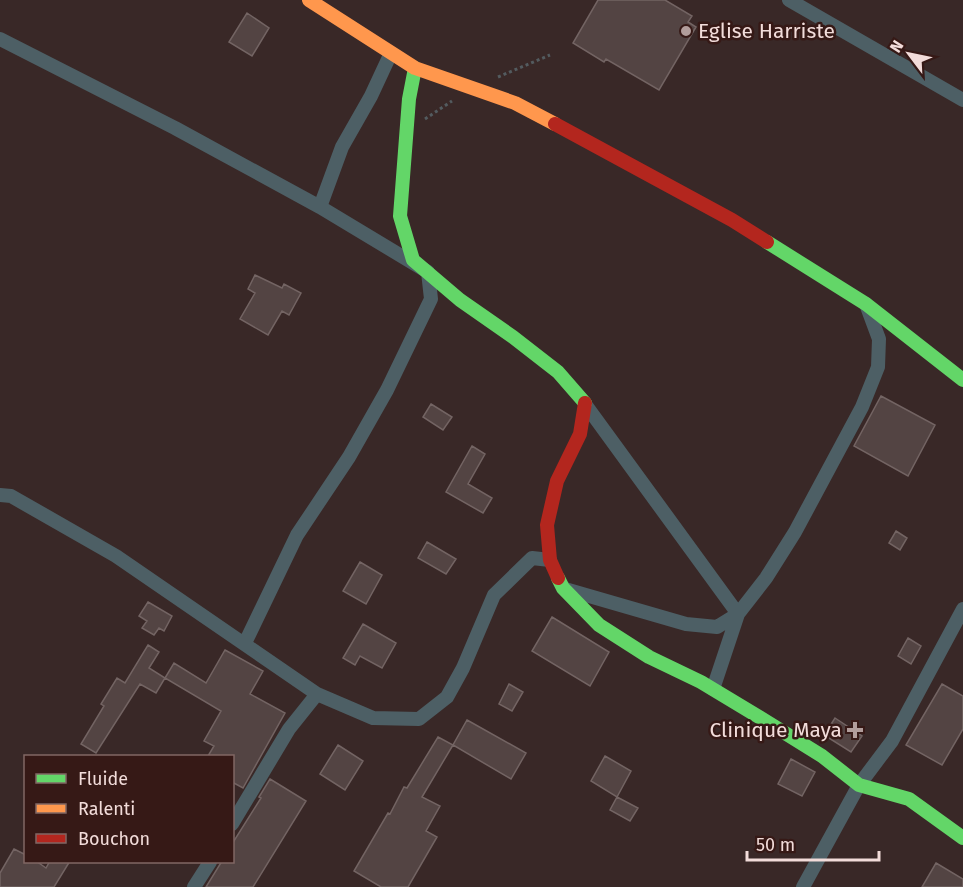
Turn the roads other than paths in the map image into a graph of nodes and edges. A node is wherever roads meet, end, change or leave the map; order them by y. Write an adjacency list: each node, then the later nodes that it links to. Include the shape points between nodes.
1 (309, 0): 4 (street)
2 (796, 1): 6 (street)
3 (0, 39): 7 (street)
4 (391, 53): 5 (street); 7 (street, via 342,147)
5 (415, 68): 8 (street, via 400,216 413,260); 9 (street, via 515,103 732,220)
6 (963, 100)
7 (320, 207): 8 (street)
8 (428, 272): 11 (street, via 558,372); 17 (street, via 431,299 387,390 349,457 297,535)
9 (866, 304): 10 (street); 16 (street, via 879,339 878,367 862,407 795,532)
10 (963, 380)
11 (585, 404): 13 (street, via 580,434 557,481 547,525); 16 (street)
12 (0, 495): 17 (street, via 11,496 116,556)
13 (550, 560): 14 (street); 19 (street, via 532,558 494,595 447,697 419,719 373,718)
14 (563, 588): 16 (street, via 686,624 717,627); 18 (street, via 599,626)
15 (963, 609): 20 (street, via 892,741)
16 (738, 614): 18 (street)
17 (245, 643): 19 (street)
18 (713, 689): 20 (street, via 822,756)
19 (317, 694): 21 (street, via 289,729)
20 (859, 785): 22 (street, via 909,799); 25 (street)
21 (234, 821)
22 (963, 838)
23 (209, 863): 24 (street)
24 (194, 887)
25 (803, 887)

